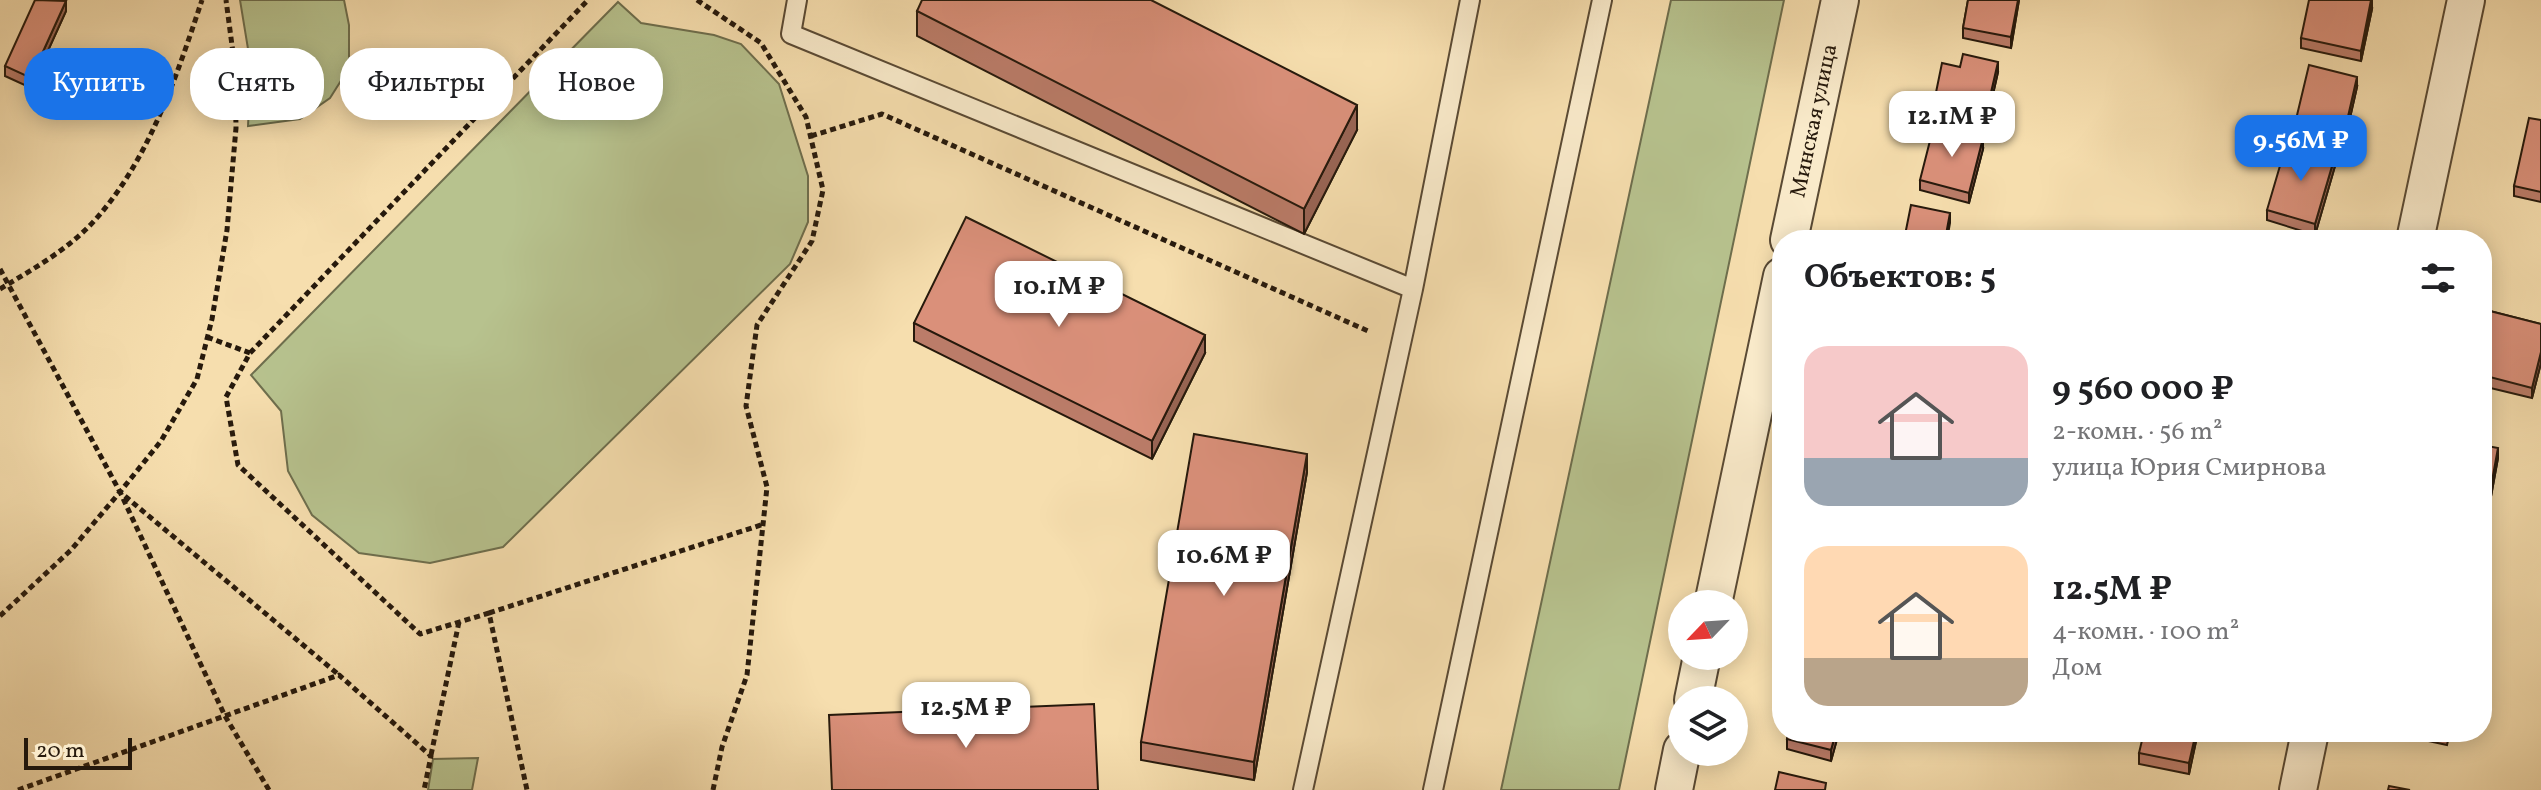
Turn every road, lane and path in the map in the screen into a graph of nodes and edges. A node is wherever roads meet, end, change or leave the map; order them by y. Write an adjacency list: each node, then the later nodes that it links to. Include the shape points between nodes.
1 (202, 0): 14 (path, via 160,112 128,175 94,221 56,254)
2 (226, 0): 19 (path, via 236,128 227,230)
3 (588, 0): 20 (path)
4 (697, 0): 10 (path, via 761,43 806,117)
5 (797, 0): 16 (lane, via 791,34)
6 (1470, 0): 16 (lane)
7 (1602, 0): 38 (lane)
8 (1840, 0): 11 (street, Минская улица)
9 (2466, 0): 12 (street)
10 (811, 136): 18 (path, via 882,114); 22 (path, via 823,190 812,241 757,325 746,406 767,487)
11 (1791, 230)
12 (2417, 230)
13 (0, 269): 14 (path)
14 (8, 284): 15 (path); 21 (path)
15 (0, 289)
16 (1413, 289): 37 (lane)
17 (1772, 324): 23 (street)
18 (1368, 331)
19 (207, 337): 20 (path); 21 (path, via 197,379 161,441)
20 (250, 353): 26 (path, via 226,397 238,465 420,634)
21 (120, 492): 25 (path, via 71,550); 27 (path); 28 (path)
22 (764, 524): 24 (path); 36 (path, via 747,675)
23 (1716, 590)
24 (489, 613): 26 (path); 35 (path)
25 (0, 616)
26 (459, 622): 30 (path)
27 (339, 675): 28 (path); 30 (path)
28 (225, 716): 32 (path); 33 (path)
29 (2308, 742): 40 (street)
30 (431, 756): 34 (path)
31 (1679, 766): 39 (street)
32 (18, 790)
33 (269, 790)
34 (424, 790)
35 (527, 790)
36 (713, 790)
37 (1303, 790)
38 (1433, 790)
39 (1674, 790)
40 (2298, 790)

